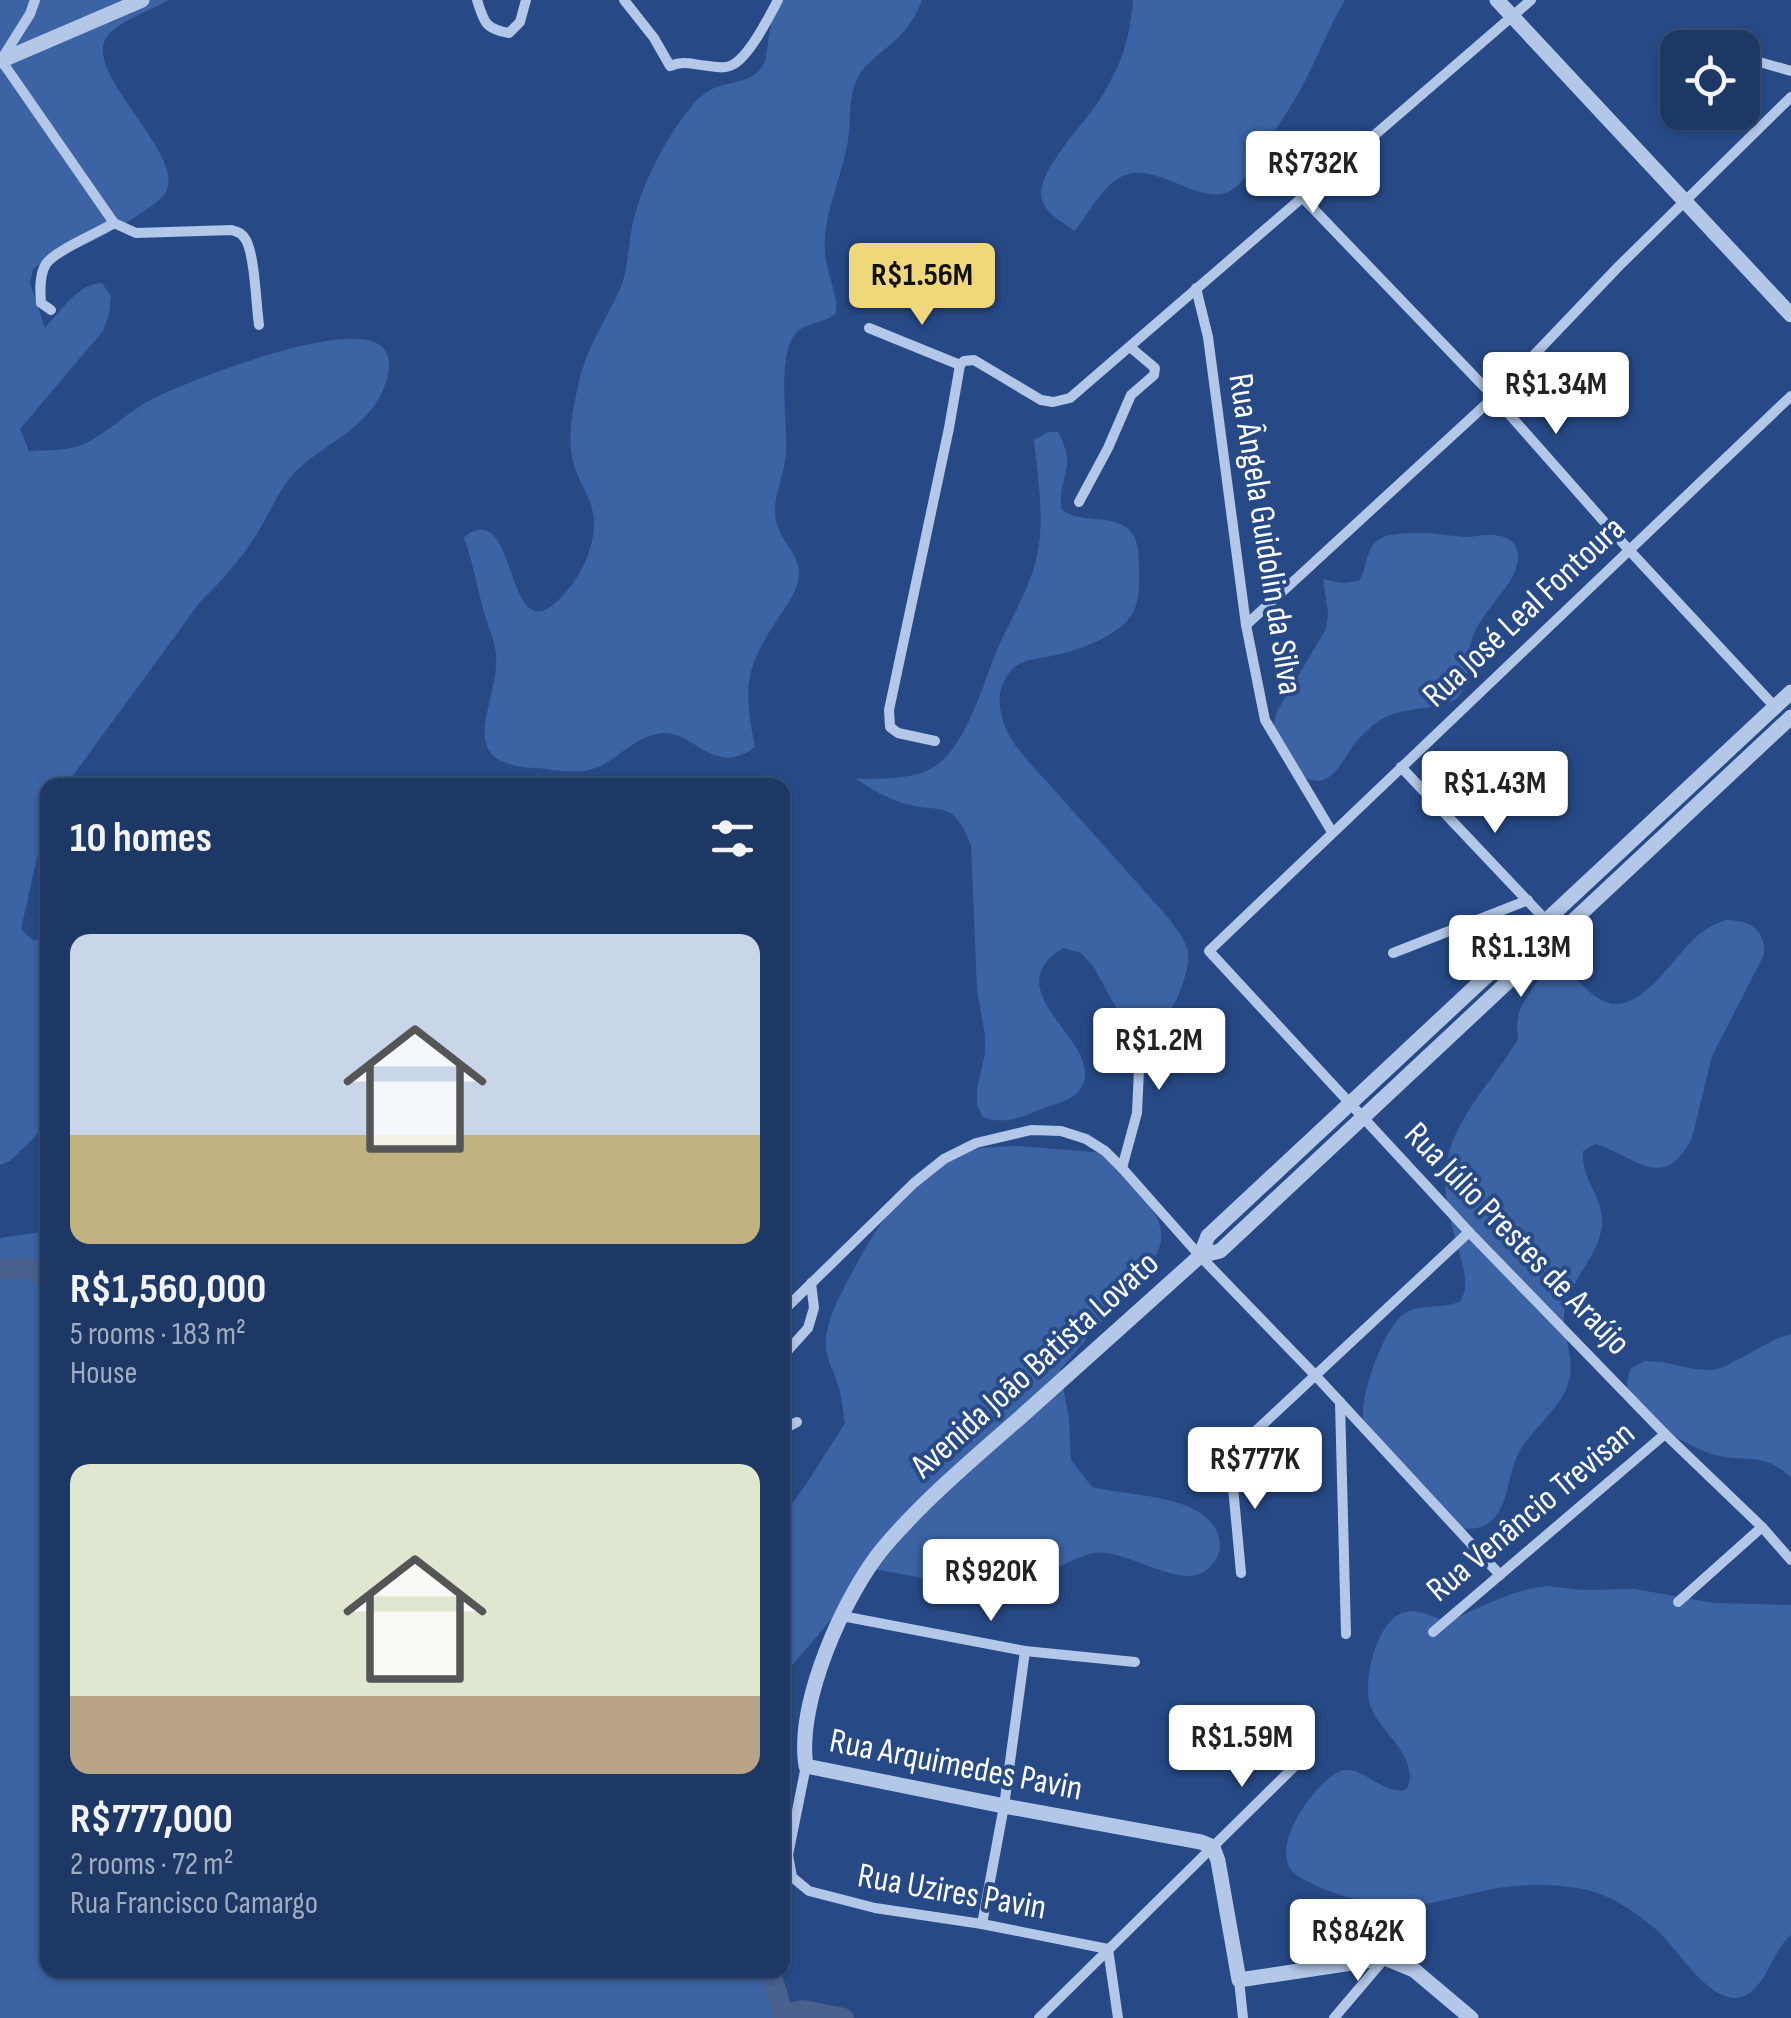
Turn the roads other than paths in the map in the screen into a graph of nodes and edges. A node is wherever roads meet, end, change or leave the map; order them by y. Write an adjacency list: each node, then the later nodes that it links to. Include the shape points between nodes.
1 (35, 0): 10 (street)
2 (142, 0): 10 (street)
3 (477, 0): 4 (street, via 485,24 508,33 520,22)
4 (526, 0)
5 (624, 0): 6 (street, via 670,66 724,68 746,52)
6 (778, 0)
7 (1497, 0): 9 (street)
8 (1531, 0): 9 (street)
9 (1513, 17): 14 (street); 15 (street)
10 (1, 61): 16 (street)
11 (1760, 62): 12 (street)
12 (1791, 71)
13 (1791, 97): 15 (street)
14 (1304, 198): 17 (street); 25 (street)
15 (1685, 201): 19 (street); 25 (street)
16 (114, 223): 18 (street, via 44,266 40,304); 20 (street, via 136,234 242,234)
17 (1196, 288): 22 (street); 28 (street, Rua Ângela Guidolin da Silva)
18 (51, 310)
19 (1791, 315)
20 (259, 325)
21 (868, 328): 23 (street)
22 (1130, 347): 23 (street, via 1070,398 1053,402 974,360); 26 (street, via 1155,368 1154,375 1131,395)
23 (960, 365): 32 (street, via 889,710 898,733)
24 (1791, 396): 27 (street, Rua José Leal Fontoura)
25 (1494, 397): 27 (street); 28 (street)
26 (1079, 502)
27 (1629, 550): 30 (street); 33 (street, Rua José Leal Fontoura)
28 (1246, 626): 34 (street, Rua Ângela Guidolin da Silva, via 1265,720)
29 (1791, 692): 30 (street, Avenida João Batista Lovato)
30 (1775, 707): 31 (street); 36 (street, Avenida João Batista Lovato)
31 (1790, 720): 37 (street, Avenida João Batista Lovato)
32 (935, 740)
33 (1401, 767): 34 (street, Rua José Leal Fontoura); 35 (street)
34 (1332, 832): 38 (street, Rua José Leal Fontoura)
35 (1528, 900): 36 (street); 39 (street)
36 (1547, 921): 37 (street); 41 (street, Avenida João Batista Lovato)
37 (1559, 934): 41 (street, Avenida João Batista Lovato)
38 (1209, 951): 41 (street, Rua Júlio Prestes de Araújo)
39 (1393, 953)
40 (1112, 1028): 42 (street, via 1139,1069 1137,1113)
41 (1357, 1111): 43 (street, Rua Júlio Prestes de Araújo); 44 (street, Avenida João Batista Lovato, via 1208,1236)
42 (1122, 1168): 44 (street); 45 (street, via 1086,1139 1061,1131 976,1142 914,1183)
43 (1469, 1232): 48 (street); 52 (street, Rua Júlio Prestes de Araújo)
44 (1200, 1256): 48 (street); 58 (street, Avenida João Batista Lovato, via 956,1474 884,1548)
45 (810, 1284): 46 (street); 47 (street, via 814,1308 808,1328)
46 (790, 1304)
47 (790, 1347)
48 (1315, 1375): 49 (street); 55 (street, via 1230,1455)
49 (1340, 1402): 56 (street); 60 (street)
50 (797, 1422): 51 (street)
51 (790, 1426)
52 (1666, 1434): 53 (street, Rua Júlio Prestes de Araújo); 56 (street, Rua Venâncio Trevisan)
53 (1762, 1527): 54 (street, Rua Júlio Prestes de Araújo); 57 (street)
54 (1791, 1560)
55 (1241, 1572)
56 (1500, 1575): 59 (street, Rua Venâncio Trevisan)
57 (1678, 1602)
58 (842, 1616): 61 (street); 64 (street, Avenida João Batista Lovato, via 806,1724)
59 (1433, 1632)
60 (1346, 1634)
61 (1025, 1651): 62 (street); 65 (street)
62 (1134, 1662)
63 (1300, 1762): 67 (street)
64 (806, 1766): 65 (street, Rua Arquimedes Pavin); 66 (street, Rua Uzires Pavin)
65 (1004, 1806): 67 (street, Rua Arquimedes Pavin); 69 (street)
66 (790, 1845)
67 (1213, 1847): 70 (street); 72 (street)
68 (790, 1866): 69 (street, Rua Uzires Pavin, via 808,1891)
69 (982, 1924): 70 (street, Rua Uzires Pavin)
70 (1108, 1949): 73 (street); 74 (street)
71 (1385, 1958): 72 (street); 76 (street); 77 (street, via 1414,1970)
72 (1239, 1980): 75 (street)
73 (1039, 2018)
74 (1118, 2018)
75 (1244, 2018)
76 (1334, 2018)
77 (1472, 2018)

